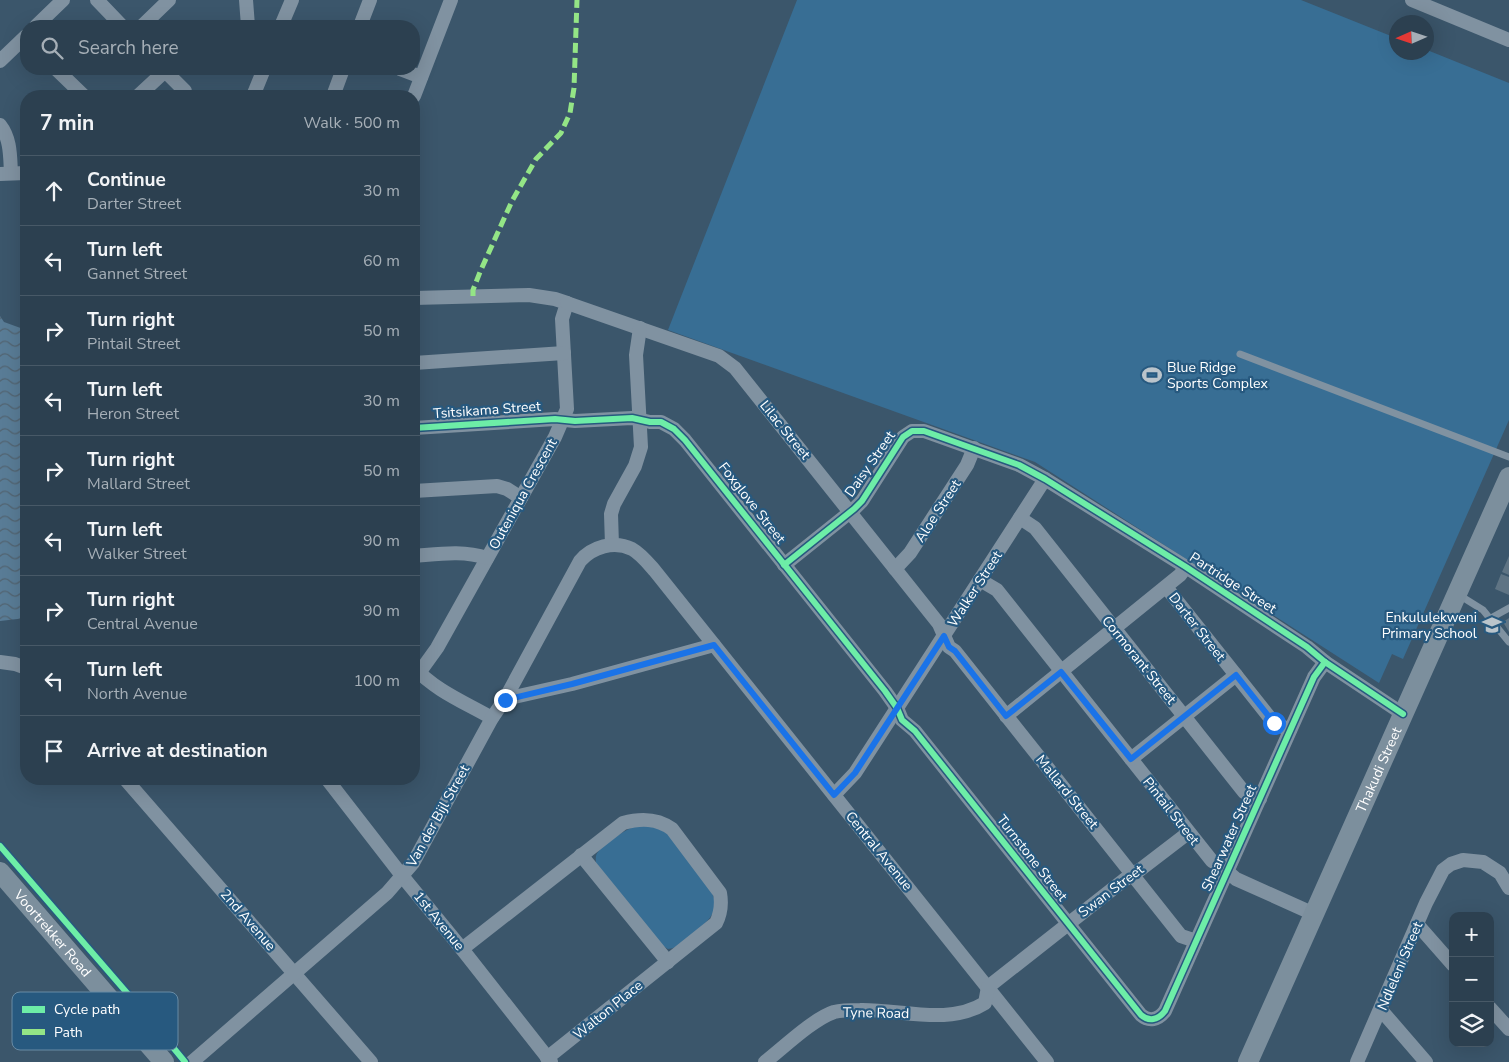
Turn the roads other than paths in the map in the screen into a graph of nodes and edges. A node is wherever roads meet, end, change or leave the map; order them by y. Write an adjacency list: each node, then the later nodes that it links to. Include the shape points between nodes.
1 (63, 0): 9 (street)
2 (97, 0): 10 (street)
3 (169, 0): 11 (street)
4 (246, 0): 12 (street)
5 (292, 0): 13 (street)
6 (370, 0): 14 (street)
7 (451, 0): 24 (street)
8 (1412, 0): 15 (street)
9 (42, 20)
10 (116, 20)
11 (148, 20)
12 (248, 20)
13 (287, 20)
14 (362, 20)
15 (1509, 40)
16 (20, 43): 17 (street)
17 (0, 61)
18 (62, 75): 25 (street)
19 (159, 75): 26 (street)
20 (169, 75): 27 (street)
21 (262, 75): 28 (street)
22 (341, 75): 29 (street)
23 (416, 75): 24 (street)
24 (421, 77): 30 (street)
25 (78, 90)
26 (144, 90)
27 (184, 90)
28 (255, 90)
29 (335, 90)
30 (416, 90)
31 (0, 125): 33 (street, via 7,134 8,142)
32 (20, 173): 33 (street)
33 (6, 174)
34 (420, 298): 35 (street, via 529,295)
35 (567, 303): 36 (street, Lilac Street); 37 (street, Outeniqua Crescent, via 562,319)
36 (640, 328): 41 (street, via 636,355); 49 (street, Lilac Street, via 718,356 730,364)
37 (564, 353): 39 (street); 40 (street, Outeniqua Crescent, via 567,409)
38 (1240, 354): 44 (lane)
39 (420, 363)
40 (562, 419): 41 (street, Foxglove Street); 42 (street, Tsitsikama Street); 48 (street, Outeniqua Crescent)
41 (640, 420): 51 (street, via 639,457 614,504); 54 (street, Foxglove Street, via 661,422 680,434)
42 (420, 428)
43 (974, 448): 46 (street, Daisy Street); 49 (street, Daisy Street, via 924,431 912,431 903,438 862,501); 56 (street, Aloe Street, via 967,465 921,537)
44 (1509, 457)
45 (1509, 477): 59 (street, Thakudi Street)
46 (1045, 479): 50 (street, Walker Street); 55 (street, Partridge Street)
47 (420, 491): 48 (street, via 497,486)
48 (521, 498): 53 (street, Outeniqua Crescent)
49 (850, 512): 54 (street, Daisy Street); 56 (street, Lilac Street)
50 (1020, 518): 57 (street, Walker Street); 62 (street, Cormorant Street, via 1035,528)
51 (608, 546): 65 (street, Central Avenue, via 631,549 645,560); 73 (street, Van der Bijl Street, via 580,561)
52 (420, 556): 53 (street, via 473,553)
53 (487, 558): 69 (street, Outeniqua Crescent, via 438,648)
54 (784, 565): 74 (street, Foxglove Street)
55 (1186, 567): 58 (street); 67 (street, Partridge Street)
56 (896, 569): 63 (street, Lilac Street, via 939,624)
57 (980, 580): 63 (street, Walker Street); 71 (street, Pintail Street, via 997,590)
58 (1166, 587): 62 (street); 72 (street, Darter Street)
59 (1457, 593): 61 (lane); 75 (street, Thakudi Street)
60 (1509, 608): 61 (lane)
61 (1491, 618): 64 (lane)
62 (1114, 629): 71 (street); 77 (street, Cormorant Street)
63 (944, 636): 74 (street, Walker Street); 76 (street, Mallard Street, via 949,647)
64 (1509, 642)
65 (714, 645): 73 (street); 83 (street, Central Avenue)
66 (0, 662): 68 (street)
67 (1325, 662): 75 (street, Partridge Street); 79 (street, Shearwater Street, via 1314,677)
68 (20, 666)
69 (420, 666)
70 (420, 672): 78 (street, Outeniqua Crescent, via 436,686)
71 (1061, 672): 76 (street); 80 (street, Pintail Street)
72 (1236, 675): 77 (street); 79 (street, Darter Street, via 1274,723)
73 (505, 700): 78 (street, Van der Bijl Street)
74 (897, 708): 83 (street, Walker Street, via 855,773); 93 (street, Turnstone Street, via 902,720 915,731)
75 (1403, 714): 92 (street, Thakudi Street)
76 (1006, 716): 89 (street, Mallard Street)
77 (1184, 717): 80 (street); 84 (street, Cormorant Street, via 1244,792)
78 (492, 718): 90 (street, Van der Bijl Street)
79 (1290, 730): 84 (street, Shearwater Street)
80 (1131, 759): 85 (street, Pintail Street)
81 (129, 785): 99 (street, 2nd Avenue)
82 (332, 785): 90 (street, 1st Avenue)
83 (834, 795): 100 (street, Central Avenue)
84 (1260, 799): 88 (street, Shearwater Street)
85 (1188, 832): 88 (street, Pintail Street, via 1212,861); 89 (street, Swan Street)
86 (581, 855): 96 (street, Walton Place); 98 (street); 98 (street, Walton Place, via 623,823 636,819 662,822 672,829 720,893 722,903 716,923)
87 (0, 872): 101 (street, Voortrekker Road)
88 (1227, 872): 92 (street, Pintail Street); 95 (street, Shearwater Street)
89 (1132, 874): 93 (street, Swan Street); 95 (street, Mallard Street, via 1181,936)
90 (403, 877): 96 (street, 1st Avenue); 99 (street, Van der Bijl Street)
91 (1509, 888): 94 (street, Ndleleni Street, via 1500,873 1483,862 1464,860 1451,864 1435,885)
92 (1314, 914): 113 (street, Thakudi Street)
93 (1068, 924): 100 (street, Swan Street); 104 (street, Turnstone Street, via 1141,1015)
94 (1418, 924): 97 (street); 102 (street, Ndleleni Street)
95 (1196, 941): 104 (street, Shearwater Street, via 1165,1012)
96 (462, 949): 107 (street, 1st Avenue)
97 (1449, 960)
98 (668, 962): 107 (street, Walton Place)
99 (294, 973): 109 (street, Van der Bijl Street); 110 (street, 2nd Avenue)
100 (988, 988): 111 (street, Tyne Road, via 985,1003 956,1014 869,1010 833,1012); 112 (street, Central Avenue)
101 (104, 992)
102 (1381, 1010): 114 (street, Ndleleni Street); 115 (street)
103 (1494, 1012): 105 (street)
104 (1152, 1019)
105 (1509, 1029)
106 (154, 1050): 108 (street, Voortrekker Road)
107 (549, 1060)
108 (164, 1062)
109 (192, 1062)
110 (371, 1062)
111 (765, 1062)
112 (1047, 1062)
113 (1248, 1062)
114 (1357, 1062)
115 (1426, 1062)

